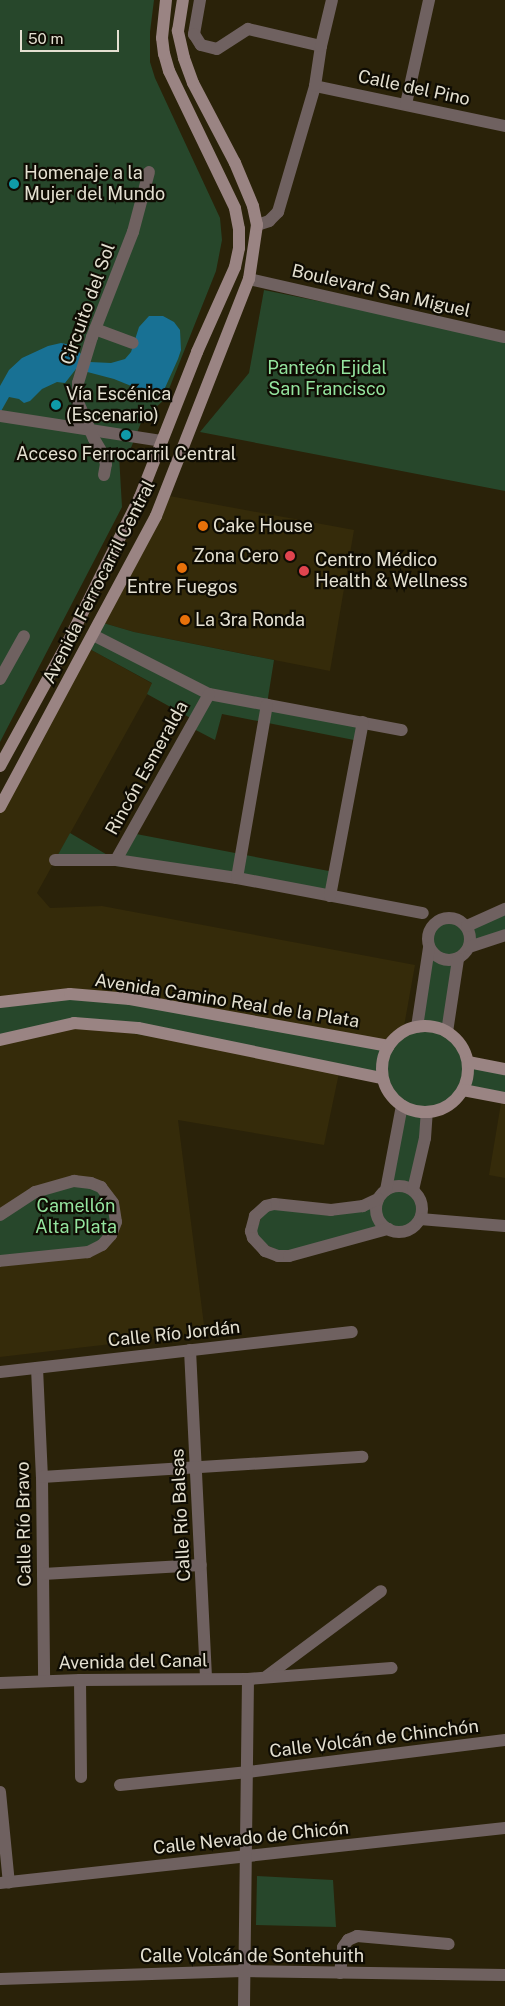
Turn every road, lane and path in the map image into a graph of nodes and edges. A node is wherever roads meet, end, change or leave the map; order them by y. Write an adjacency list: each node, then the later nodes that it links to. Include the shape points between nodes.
1 (166, 0): 11 (street, Avenida Ferrocarril Central, via 162,38 164,54)
2 (183, 0): 10 (street, Avenida Ferrocarril Central, via 178,30 184,58 193,84)
3 (200, 0): 6 (street, via 194,34 201,46 216,49 248,29)
4 (332, 0): 6 (street)
5 (428, 0): 8 (street)
6 (321, 46): 7 (street)
7 (316, 86): 8 (street, Calle del Pino); 13 (street, via 278,212 269,222)
8 (406, 104): 9 (street, Calle del Pino)
9 (505, 126)
10 (226, 144): 11 (street); 13 (street, Avenida Ferrocarril Central, via 253,206)
11 (209, 153): 20 (street, Avenida Ferrocarril Central, via 235,208 239,248 235,267)
12 (148, 172): 15 (street, Circuito del Sol, via 133,232)
13 (257, 225): 14 (street, Avenida Ferrocarril Central)
14 (249, 279): 16 (street, Boulevard San Miguel); 22 (street, Avenida Ferrocarril Central, via 156,516)
15 (95, 329): 17 (street); 19 (street, Circuito del Sol, via 78,383 78,402)
16 (505, 337)
17 (133, 343)
18 (0, 416): 19 (street)
19 (90, 430): 20 (street); 21 (street, Circuito del Sol, via 103,454 106,464)
20 (161, 441): 29 (street, Avenida Ferrocarril Central, via 140,497 76,626)
21 (104, 475)
22 (93, 635): 25 (street, Rincón Esmeralda); 30 (street, Avenida Ferrocarril Central)
23 (24, 636): 24 (street)
24 (0, 679)
25 (209, 694): 26 (street, Rincón Esmeralda); 32 (street, Rincón Esmeralda)
26 (267, 704): 27 (street, Rincón Esmeralda); 33 (street)
27 (363, 722): 28 (street, Rincón Esmeralda); 34 (street)
28 (402, 730)
29 (0, 766)
30 (0, 807)
31 (55, 860): 32 (street, Rincón Esmeralda)
32 (116, 860): 33 (street, Rincón Esmeralda)
33 (237, 878): 34 (street, Rincón Esmeralda)
34 (330, 896): 36 (street, Rincón Esmeralda)
35 (505, 909): 37 (street)
36 (423, 913)
37 (466, 926): 39 (street, via 470,933); 40 (street, via 455,918 441,918 428,934)
38 (505, 935): 39 (street)
39 (468, 947): 41 (street)
40 (429, 948): 41 (street, via 438,958); 43 (street)
41 (458, 959): 44 (street)
42 (0, 1002): 46 (street, Avenida Camino Real de la Plata, via 70,994 130,999)
43 (417, 1026): 44 (street); 46 (street, via 399,1035)
44 (447, 1032): 47 (street, via 463,1048)
45 (0, 1040): 49 (street, via 74,1023 138,1028)
46 (388, 1046): 49 (street, via 383,1058)
47 (468, 1062): 48 (street); 50 (street, via 468,1076)
48 (505, 1069)
49 (382, 1078): 52 (street, via 392,1097)
50 (462, 1090): 51 (street); 53 (street, via 453,1102 442,1109)
51 (505, 1098)
52 (402, 1105): 53 (street, via 414,1111); 55 (street)
53 (427, 1112): 54 (street, via 425,1138)
54 (413, 1190): 55 (street, via 400,1185); 57 (street, via 422,1204)
55 (382, 1194): 59 (street, via 376,1210); 59 (street, via 363,1206 331,1210 266,1206 255,1216 251,1230 253,1238 265,1251 289,1256)
56 (0, 1215): 60 (street, via 35,1192 74,1181 102,1187 113,1203 116,1222 106,1240 88,1252)
57 (420, 1219): 58 (street); 59 (street, via 410,1230)
58 (505, 1226)
59 (388, 1229)
60 (0, 1261)
61 (352, 1332): 62 (street, Calle Río Jordán)
62 (190, 1350): 63 (street, Calle Río Jordán); 66 (street, Calle Río Balsas)
63 (37, 1368): 64 (street, Calle Río Jordán); 67 (street, Calle Río Bravo)
64 (0, 1372)
65 (362, 1457): 66 (street)
66 (195, 1468): 67 (street); 68 (street, Calle Río Balsas)
67 (42, 1477): 69 (street, Calle Río Bravo)
68 (201, 1565): 69 (street); 73 (street, Calle Río Balsas)
69 (43, 1574): 76 (street, Calle Río Bravo)
70 (381, 1591): 72 (street, Avenida del Canal)
71 (392, 1668): 72 (street, Avenida del Canal)
72 (266, 1676): 74 (street, Avenida del Canal)
73 (206, 1678): 74 (street, Avenida del Canal); 75 (street, Avenida del Canal)
74 (248, 1679): 79 (street, Calle Volcán de Chinchón)
75 (80, 1680): 76 (street, Avenida del Canal); 80 (street)
76 (44, 1681): 77 (street, Avenida del Canal)
77 (0, 1683)
78 (505, 1740): 79 (street, Calle Volcán de Chinchón)
79 (248, 1772): 81 (street, Calle Volcán de Chinchón); 84 (street, Calle Volcán de Chinchón)
80 (81, 1777)
81 (120, 1785)
82 (0, 1792): 85 (street)
83 (505, 1828): 84 (street, Calle Nevado de Chicón)
84 (247, 1856): 85 (street, Calle Nevado de Chicón); 87 (street, Calle Volcán de Chinchón)
85 (4, 1883)
86 (449, 1944): 88 (street, via 357,1936 343,1947)
87 (244, 1971): 88 (street, Calle Volcán de Sontehuith); 90 (street, Calle Volcán de Sontehuith); 91 (street, Calle Volcán de Chinchón)
88 (340, 1973): 89 (street, Calle Volcán de Sontehuith)
89 (505, 1974)
90 (0, 1979)
91 (244, 2006)

